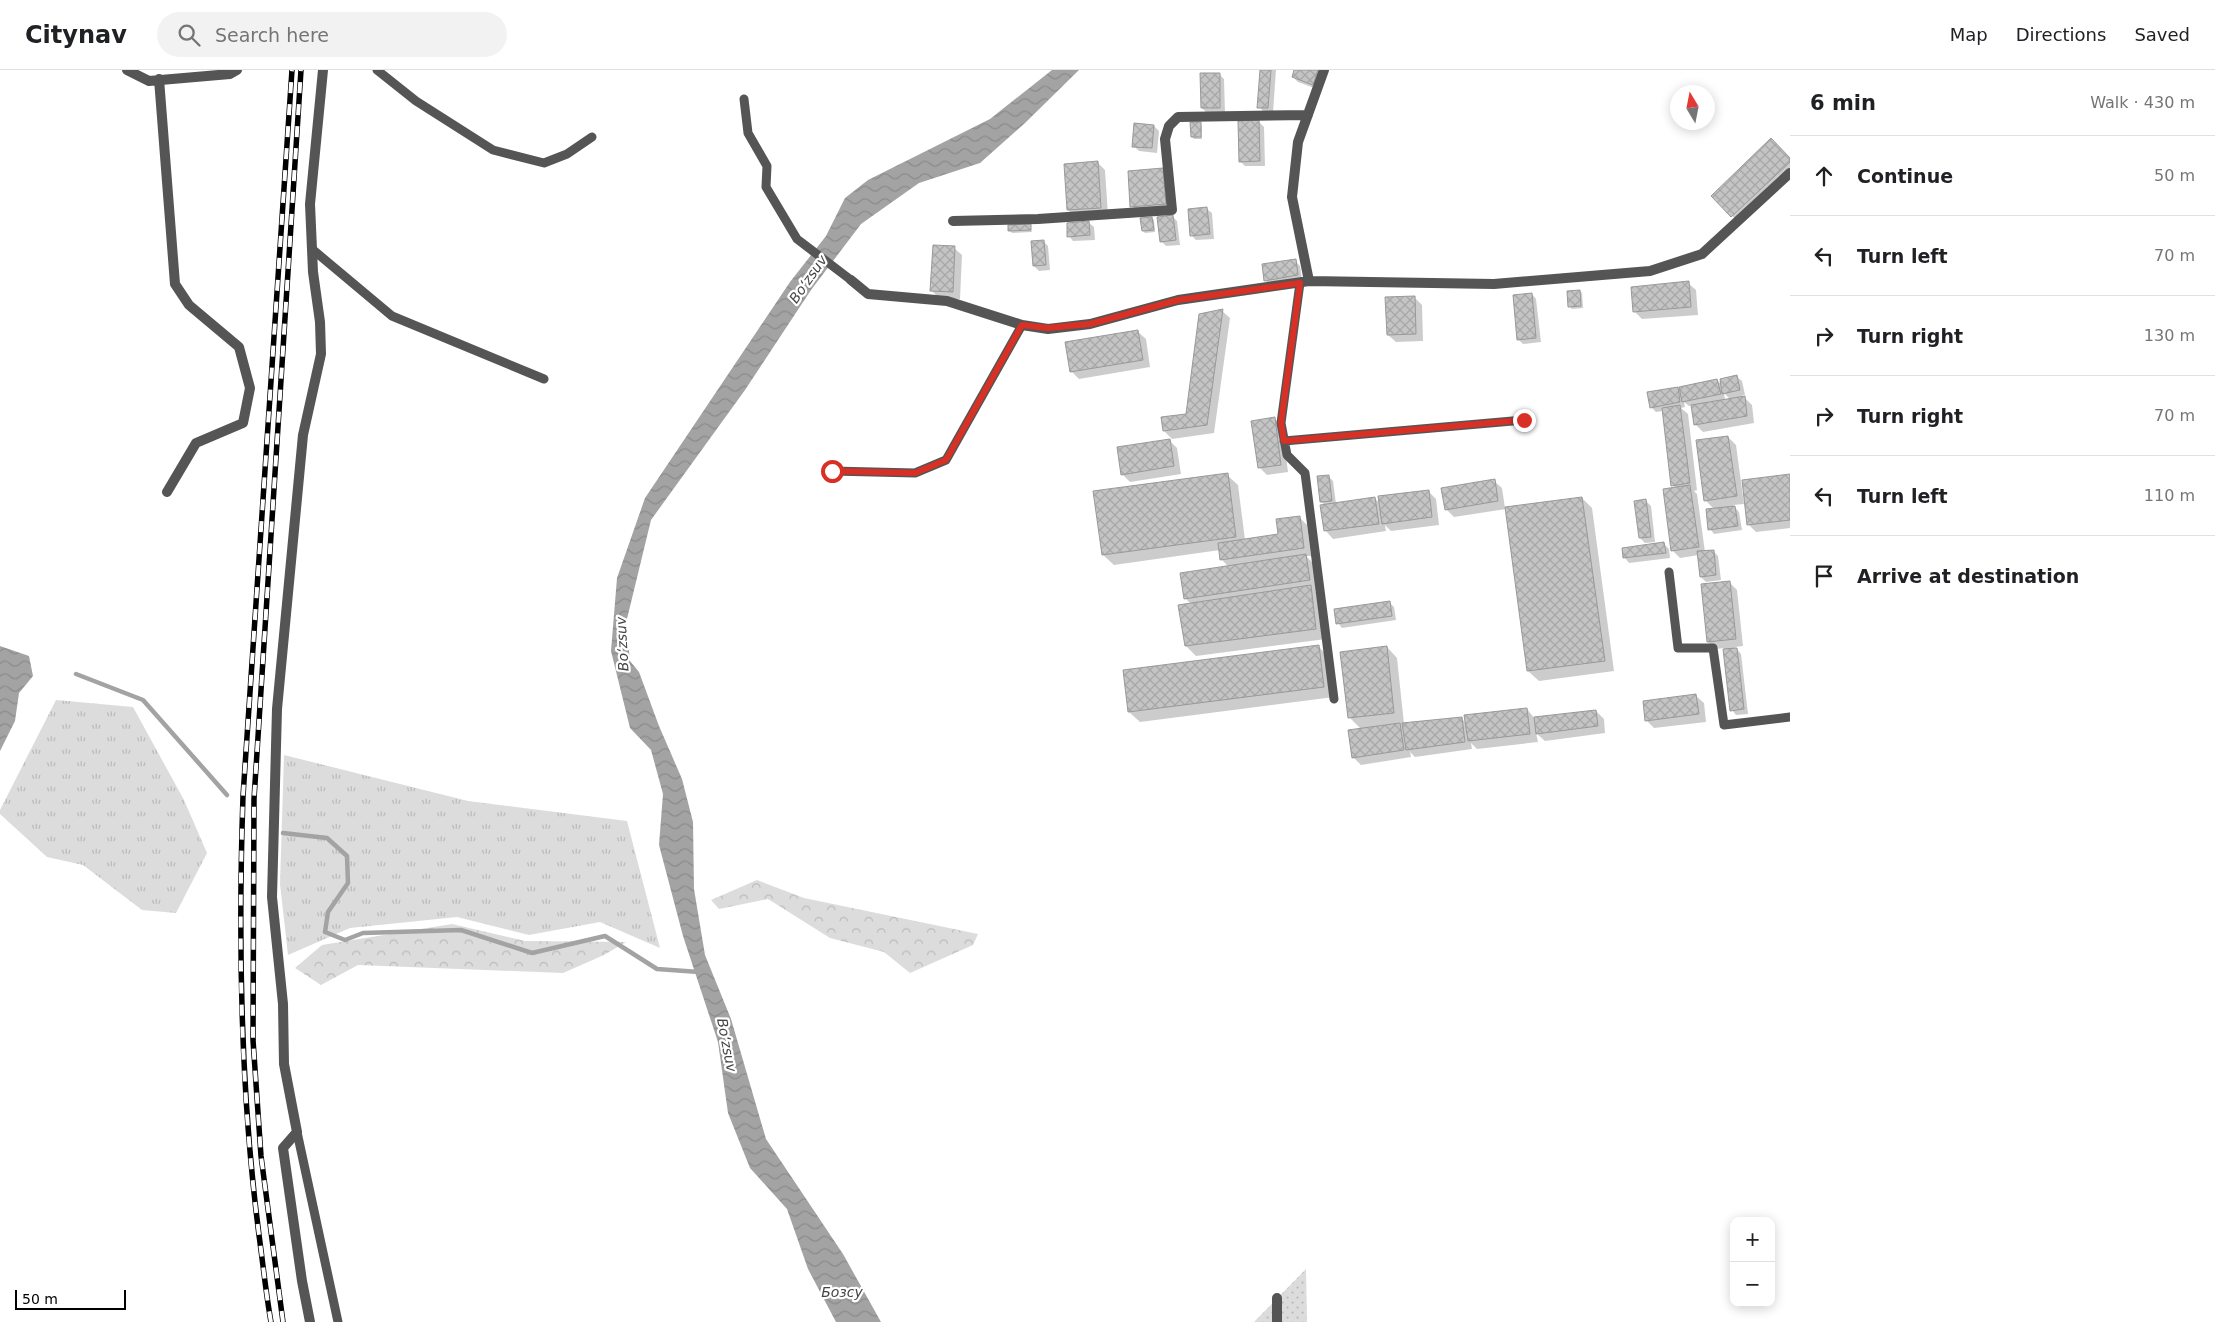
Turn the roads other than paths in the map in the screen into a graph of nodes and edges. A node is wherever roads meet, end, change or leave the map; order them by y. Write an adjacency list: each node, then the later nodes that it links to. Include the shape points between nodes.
1 (127, 70): 6 (street, via 149,81)
2 (237, 70): 6 (street, via 230,74)
3 (323, 70): 12 (street, via 310,204)
4 (377, 70): 9 (lane, via 416,101 493,150 544,163 567,154)
5 (1324, 70): 8 (street)
6 (159, 79): 20 (street, via 175,284 189,305 239,347 250,388 244,423 196,443)
7 (744, 99): 13 (lane, via 748,132 767,166 766,187 797,239)
8 (1308, 115): 11 (street, via 1178,117 1169,126 1165,139 1172,210); 14 (street, via 1298,142 1292,197)
9 (592, 137)
10 (1790, 173): 14 (street, via 1702,254 1650,271 1494,284)
11 (953, 221)
12 (312, 249): 16 (lane, via 392,316); 24 (street, via 320,354 303,435 278,700 272,897 283,1004 284,1064)
13 (852, 280): 15 (street, via 868,294 947,301)
14 (1305, 282): 15 (street, via 1178,300 1090,324 1048,328); 18 (lane, via 1281,423)
15 (1022, 325): 19 (lane, via 946,460 915,473)
16 (544, 380)
17 (1524, 420): 18 (lane)
18 (1284, 441): 22 (lane, via 1287,455 1305,473)
19 (832, 471)
20 (167, 492)
21 (1670, 572): 23 (lane, via 1678,648 1713,648 1724,725)
22 (1334, 699)
23 (1790, 717)
24 (297, 1132): 26 (street, via 283,1148); 27 (lane)
25 (1278, 1298): 28 (street)
26 (310, 1322)
27 (338, 1322)
28 (1277, 1322)

